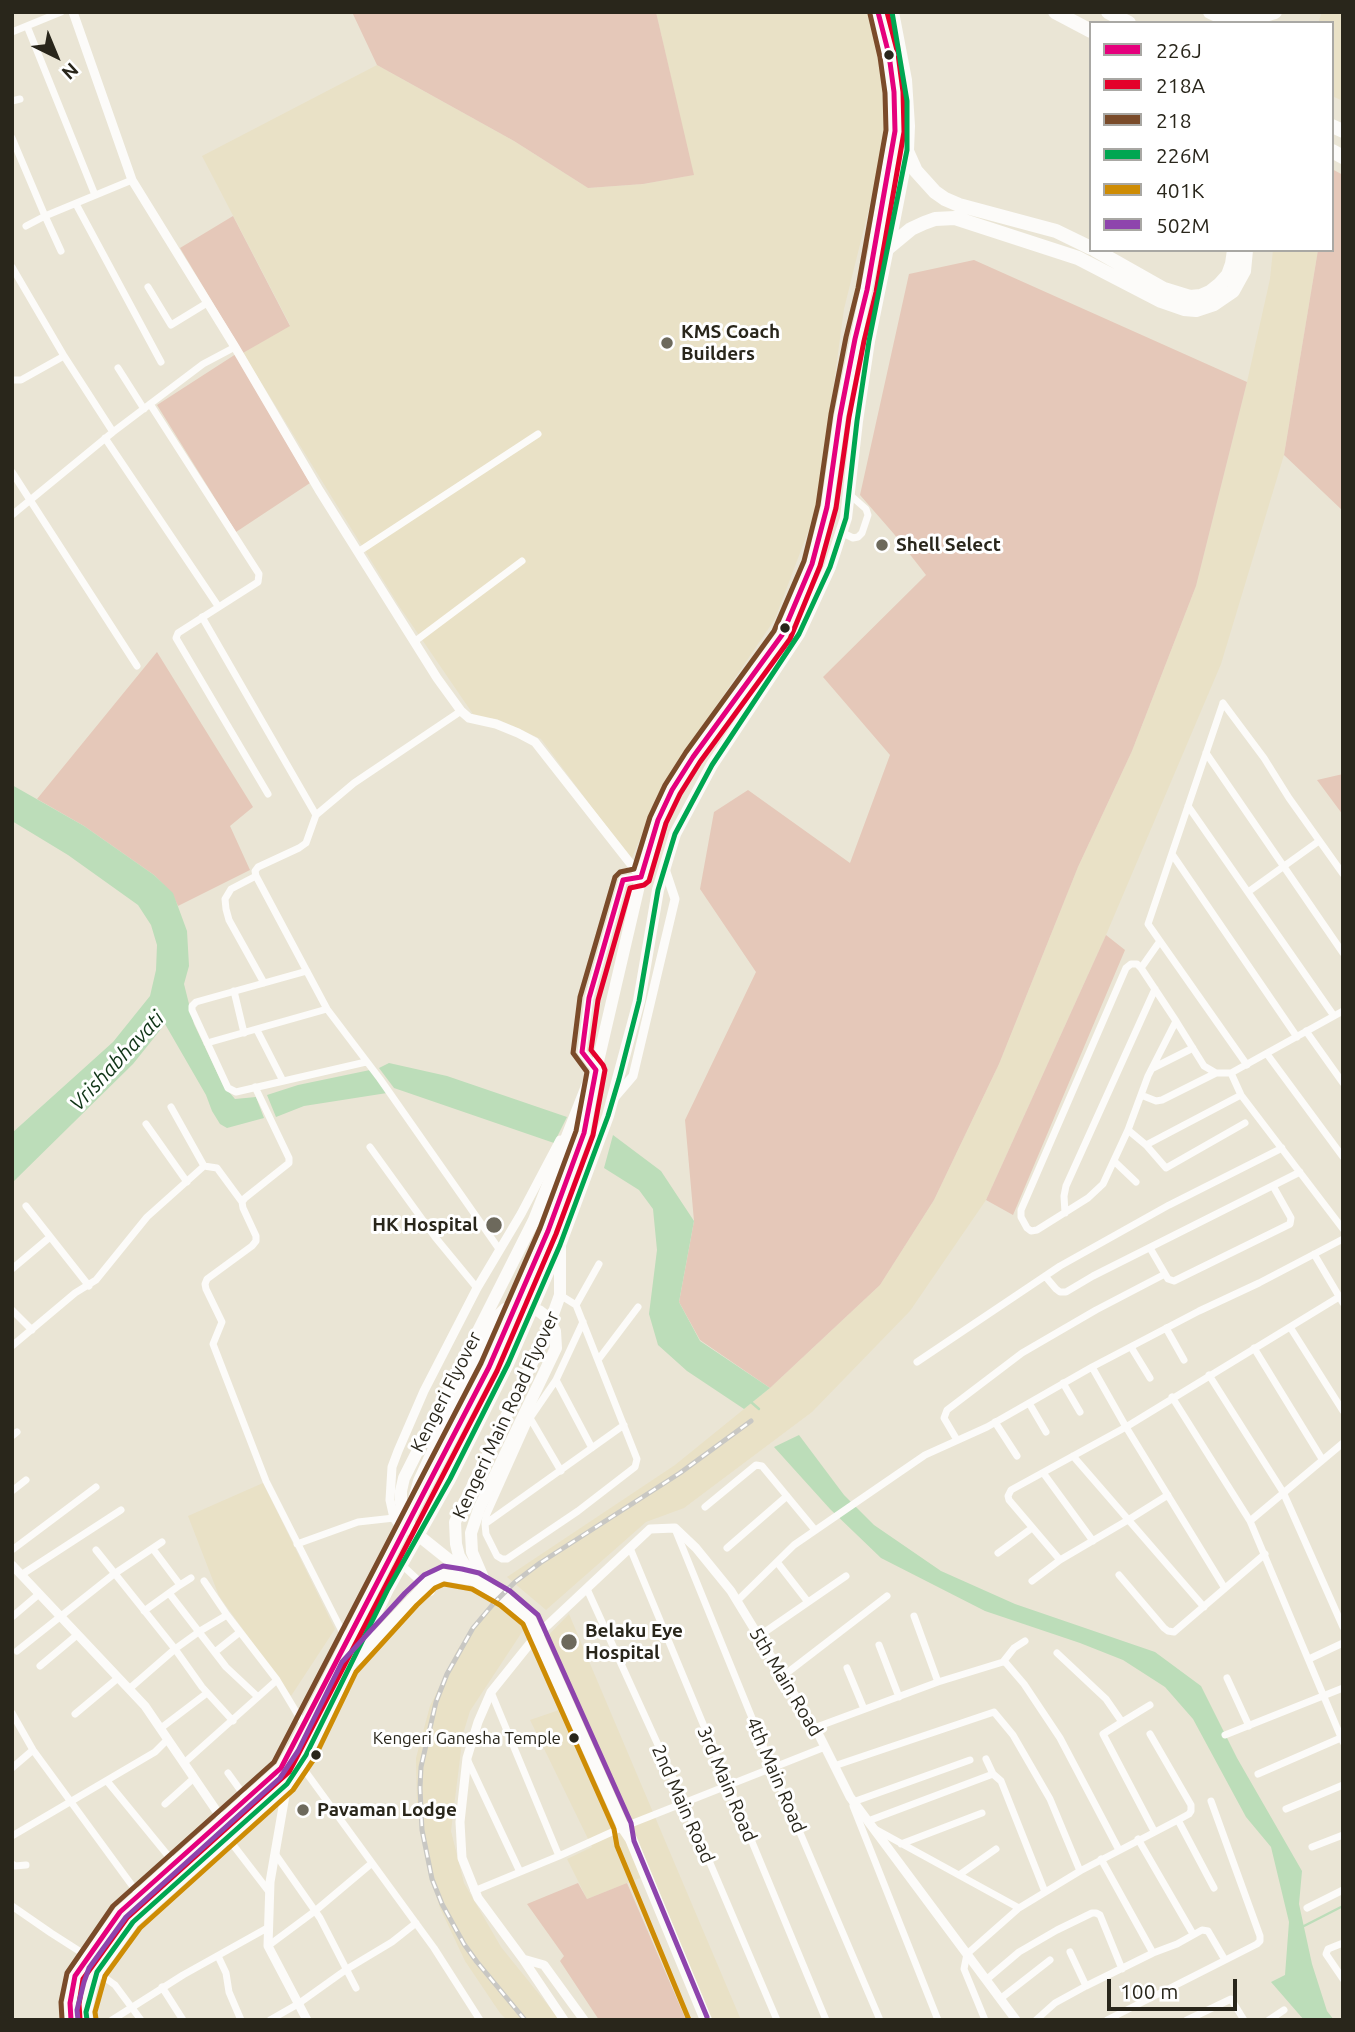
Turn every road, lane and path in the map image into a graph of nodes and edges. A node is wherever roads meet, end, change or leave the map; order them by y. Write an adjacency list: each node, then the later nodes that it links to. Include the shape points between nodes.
1 (61, 12): 10 (street)
2 (73, 12): 16 (street)
3 (878, 12): 21 (highway, via 889,55 895,131)
4 (892, 12): 15 (highway, via 907,101)
5 (1108, 12): 9 (highway)
6 (1210, 12): 7 (highway, via 1248,20)
7 (1275, 12)
8 (1061, 15): 11 (highway); 13 (highway)
9 (1125, 21)
10 (27, 26): 12 (street); 17 (street)
11 (1089, 30)
12 (12, 32)
13 (1089, 36)
14 (12, 138): 19 (street)
15 (907, 150): 21 (highway); 22 (highway, via 916,171 945,199 1056,231)
16 (132, 180): 17 (street); 31 (street)
17 (95, 195): 18 (street)
18 (76, 204): 19 (street); 34 (street)
19 (45, 215): 20 (street); 23 (street)
20 (26, 226)
21 (882, 246): 26 (highway, via 935,219 956,218 1079,258 1161,302 1196,310 1233,290 1244,271); 42 (main road); 44 (main road, via 845,390)
22 (1089, 247)
23 (61, 251)
24 (1098, 252): 25 (highway, via 1164,289 1190,297 1220,284 1228,275)
25 (1234, 252)
26 (1246, 252)
27 (12, 267): 28 (street)
28 (21, 283): 30 (street); 33 (street)
29 (148, 287): 31 (street, via 171,325)
30 (12, 288)
31 (207, 303): 32 (street)
32 (235, 347): 37 (street, via 203,364); 48 (street)
33 (64, 356): 36 (street, via 22,380); 38 (street)
34 (160, 362)
35 (118, 368): 37 (street)
36 (12, 380)
37 (147, 407): 38 (street); 50 (street, via 259,574 258,582)
38 (113, 432): 40 (street)
39 (538, 434): 48 (street)
40 (105, 438): 43 (street); 50 (street)
41 (12, 472): 43 (street)
42 (849, 494): 46 (main road); 47 (street, via 868,515 858,537)
43 (31, 499): 45 (street); 53 (street)
44 (827, 506): 46 (main road); 65 (main road, via 812,564 782,635 672,790)
45 (12, 515)
46 (846, 518): 47 (main road)
47 (841, 532): 61 (main road, via 799,634 712,765 675,834)
48 (358, 552): 52 (street)
49 (522, 561): 52 (street)
50 (218, 606): 51 (street)
51 (202, 617): 56 (street, via 176,638); 58 (street)
52 (414, 642): 54 (street)
53 (137, 666)
54 (461, 711): 58 (street, via 354,783); 65 (street, via 535,742)
55 (1206, 753): 57 (street); 59 (street, via 1223,703); 62 (street)
56 (268, 794)
57 (1188, 806): 60 (street); 66 (street)
58 (316, 815): 64 (street, via 306,843 258,867)
59 (1319, 841): 62 (street); 63 (street)
60 (1172, 854): 67 (street, via 1148,924); 81 (street)
61 (665, 867): 96 (main road, via 639,1001); 96 (street, via 675,899 633,1076)
62 (1284, 867): 66 (street); 68 (street)
63 (1343, 874)
64 (256, 876): 70 (street); 71 (street, via 231,889 225,899 229,920)
65 (641, 877): 88 (main road); 88 (street, via 623,880 589,998 582,1052)
66 (1248, 892): 76 (street)
67 (1160, 941): 69 (street); 86 (street)
68 (1343, 953)
69 (1141, 968): 72 (street); 114 (street, via 1137,964 1126,968 1021,1217 1031,1231)
70 (307, 971): 71 (street); 74 (street)
71 (264, 983): 73 (street)
72 (1155, 989): 77 (street); 114 (street, via 1066,1186)
73 (234, 991): 80 (street); 82 (street, via 192,1006)
74 (327, 1009): 78 (street); 85 (street)
75 (1343, 1011): 76 (street)
76 (1334, 1016): 79 (street)
77 (1176, 1021): 83 (street); 87 (street)
78 (257, 1030): 80 (street); 91 (street)
79 (1306, 1031): 81 (street); 92 (street)
80 (244, 1033): 82 (street)
81 (1297, 1037): 84 (street)
82 (206, 1043): 93 (street, via 228,1088)
83 (1193, 1048): 87 (street); 89 (street, via 1204,1066)
84 (1267, 1054): 86 (street); 105 (street)
85 (366, 1062): 91 (street); 120 (street)
86 (1247, 1065): 90 (street)
87 (1152, 1069): 94 (street)
88 (596, 1070): 100 (main road, Kengeri Flyover); 174 (main road, via 584,1133 543,1245 489,1367)
89 (1216, 1073): 90 (street); 94 (street, via 1162,1100)
90 (1231, 1073): 95 (street)
91 (283, 1081): 93 (street)
92 (1343, 1083)
93 (257, 1091): 112 (street, via 289,1163)
94 (1141, 1095): 101 (street)
95 (1241, 1095): 102 (street); 104 (street)
96 (613, 1100): 118 (main road)
97 (171, 1107): 107 (street)
98 (1245, 1123): 102 (street, via 1166,1168)
99 (146, 1124): 109 (street)
100 (571, 1128): 120 (street); 193 (main road, Kengeri Flyover, via 534,1220 404,1479 403,1514 409,1526 425,1542)
101 (1128, 1130): 102 (street); 106 (street)
102 (1146, 1145)
103 (370, 1147): 127 (street)
104 (1282, 1148): 108 (street); 125 (street, via 1169,1205)
105 (1343, 1157)
106 (1114, 1160): 110 (street); 114 (street, via 1097,1192)
107 (204, 1166): 109 (street); 112 (street, via 217,1168)
108 (1300, 1172): 111 (street); 115 (street)
109 (187, 1182): 126 (street, via 147,1217)
110 (1136, 1182)
111 (1273, 1185): 119 (street); 124 (street, via 1290,1224 1174,1281)
112 (242, 1202): 184 (street, via 256,1241 207,1279 206,1289 222,1322 213,1344 265,1480)
113 (26, 1206): 116 (street)
114 (1065, 1213)
115 (1343, 1228)
116 (50, 1237): 123 (street); 126 (street)
117 (1343, 1239): 121 (street)
118 (560, 1245): 128 (main road, Kengeri Main Road Flyover); 195 (main road, via 508,1364)
119 (1150, 1248): 124 (street); 125 (street, via 1066,1292 1056,1289)
120 (499, 1250): 127 (street)
121 (1314, 1254): 129 (street); 135 (street)
122 (599, 1264): 130 (street)
123 (12, 1269)
124 (1165, 1274): 157 (street, via 1022,1353 947,1410 944,1418)
125 (1045, 1276): 142 (street)
126 (89, 1286): 136 (street)
127 (477, 1289): 173 (street, via 395,1459 390,1483)
128 (560, 1295): 130 (street); 193 (main road, Kengeri Main Road Flyover, via 546,1334 455,1522)
129 (1341, 1300): 134 (street)
130 (576, 1305): 133 (street)
131 (638, 1307): 140 (street)
132 (12, 1310): 136 (street)
133 (583, 1322): 140 (street); 146 (street)
134 (1290, 1327): 139 (street); 151 (street)
135 (1166, 1328): 138 (street); 141 (street)
136 (32, 1330): 137 (street)
137 (12, 1346)
138 (1131, 1347): 143 (street); 145 (street)
139 (1254, 1348): 144 (street); 162 (street)
140 (598, 1360): 154 (street)
141 (1184, 1360)
142 (917, 1362)
143 (1092, 1367): 147 (street); 155 (street)
144 (1209, 1375): 148 (street); 168 (street)
145 (1150, 1378)
146 (556, 1380): 152 (street); 159 (street)
147 (1063, 1383): 149 (street); 150 (street)
148 (1172, 1397): 155 (street); 176 (street)
149 (1029, 1403): 153 (street); 156 (street)
150 (1080, 1412)
151 (1343, 1412)
152 (530, 1418): 163 (street); 177 (street)
153 (995, 1422): 157 (street); 160 (street)
154 (624, 1426): 159 (street); 177 (street, via 637,1459 635,1467 578,1511 507,1559 497,1556)
155 (1126, 1427): 161 (street); 169 (street)
156 (1046, 1432)
157 (957, 1440): 180 (street, via 918,1459)
158 (1343, 1443): 162 (street)
159 (592, 1448): 163 (street)
160 (1017, 1456)
161 (1073, 1456): 164 (street); 175 (street)
162 (1322, 1459): 168 (street)
163 (561, 1471): 177 (street)
164 (1044, 1474): 179 (street, via 1011,1490 1008,1496); 182 (street)
165 (26, 1480): 167 (street)
166 (96, 1487): 188 (street)
167 (12, 1491)
168 (1283, 1492): 176 (street); 221 (street)
169 (1168, 1495): 175 (street); 206 (street)
170 (787, 1496): 171 (street, via 762,1466 756,1465); 180 (street); 186 (street)
171 (705, 1507)
172 (121, 1510): 196 (street)
173 (394, 1518): 181 (street); 184 (street, via 358,1522)
174 (409, 1519): 181 (main road); 193 (main road, Kengeri Flyover, via 419,1481 494,1321 505,1309 518,1306 539,1311 555,1331 556,1348 483,1500)
175 (1129, 1520): 182 (street); 215 (street)
176 (1250, 1521): 191 (street)
177 (485, 1524)
178 (675, 1528): 185 (street, via 649,1529); 213 (street, 5th Main Road); 275 (street, 4th Main Road)
179 (1032, 1528): 190 (street); 192 (street)
180 (815, 1530): 194 (street)
181 (403, 1531): 205 (main road)
182 (1093, 1541): 192 (street)
183 (162, 1542): 187 (street)
184 (297, 1544): 227 (street)
185 (630, 1548): 207 (street); 283 (street, 3rd Main Road)
186 (727, 1548)
187 (153, 1549): 197 (street); 204 (street)
188 (12, 1550)
189 (96, 1550): 197 (street)
190 (998, 1553)
191 (1265, 1554): 206 (street); 235 (street)
192 (1060, 1560): 203 (street)
193 (459, 1562): 202 (main road, Kengeri Main Road Flyover); 202 (main road); 208 (main road); 238 (main road, via 430,1581)
194 (777, 1562): 213 (street); 214 (street)
195 (402, 1565): 205 (main road); 209 (street)
196 (16, 1571): 211 (street)
197 (114, 1574): 216 (street); 218 (street)
198 (1119, 1575): 215 (street, via 1168,1632)
199 (846, 1576): 214 (street)
200 (191, 1578): 204 (street)
201 (204, 1581): 217 (street)
202 (475, 1581): 208 (main road)
203 (1032, 1581)
204 (180, 1585): 210 (street)
205 (382, 1586): 227 (main road); 238 (main road)
206 (1224, 1587): 215 (street)
207 (587, 1589): 225 (street); 289 (street, 2nd Main Road)
208 (492, 1590): 225 (main road, via 530,1619)
209 (431, 1592)
210 (169, 1593): 216 (street); 222 (street)
211 (39, 1594): 218 (street); 220 (street)
212 (887, 1597): 240 (street)
213 (737, 1601): 226 (street, 5th Main Road)
214 (808, 1602): 226 (street)
215 (1204, 1607)
216 (144, 1611): 231 (street)
217 (227, 1615): 222 (street); 223 (street)
218 (59, 1616): 224 (street); 232 (street)
219 (914, 1616): 244 (street)
220 (12, 1617)
221 (1343, 1627)
222 (200, 1631): 231 (street); 233 (street)
223 (240, 1632): 233 (street); 243 (street)
224 (77, 1635): 237 (street); 241 (street)
225 (536, 1636): 247 (street); 296 (main road)
226 (759, 1636): 240 (street, 5th Main Road)
227 (347, 1642): 259 (main road)
228 (1025, 1642): 236 (street)
229 (1343, 1643): 235 (street)
230 (879, 1645): 249 (street)
231 (175, 1649): 246 (street); 248 (street)
232 (17, 1651)
233 (215, 1652): 251 (street)
234 (1057, 1653): 257 (street, via 1106,1699)
235 (1309, 1659): 250 (street)
236 (1003, 1662): 244 (street); 305 (street, via 1024,1684 1060,1738)
237 (40, 1665)
238 (349, 1667): 273 (main road)
239 (847, 1668): 253 (street)
240 (783, 1676): 262 (street, 5th Main Road)
241 (118, 1678): 246 (street); 255 (street)
242 (1227, 1678): 260 (street)
243 (277, 1681): 251 (street); 259 (street)
244 (937, 1682): 249 (street)
245 (1343, 1688): 250 (street)
246 (129, 1689): 261 (street)
247 (491, 1692): 269 (street); 307 (street)
248 (207, 1693): 256 (street); 261 (street)
249 (898, 1696): 253 (street)
250 (1324, 1696): 260 (street); 266 (street)
251 (258, 1698): 256 (street)
252 (1150, 1705): 257 (street)
253 (864, 1709): 262 (street)
254 (12, 1713): 258 (street)
255 (75, 1714)
256 (233, 1721): 272 (street)
257 (1122, 1722): 297 (street, via 1102,1734)
258 (15, 1724): 268 (street)
259 (304, 1725): 285 (main road, via 281,1768)
260 (1249, 1726): 264 (street)
261 (161, 1728): 265 (street)
262 (814, 1728): 267 (street, 5th Main Road)
263 (1150, 1734): 294 (street, via 1191,1805 1189,1815)
264 (1225, 1735)
265 (168, 1739): 272 (street); 281 (street, via 155,1752)
266 (1342, 1739): 279 (street)
267 (824, 1747): 274 (street, 5th Main Road); 275 (street)
268 (33, 1750): 276 (street); 288 (street)
269 (467, 1758): 314 (street); 318 (street, via 460,1822 462,1858)
270 (986, 1759): 278 (street)
271 (970, 1760): 286 (street)
272 (184, 1763): 280 (street)
273 (300, 1764): 282 (main road); 310 (street)
274 (834, 1766): 286 (street, 5th Main Road); 313 (street, via 995,1712 1050,1799)
275 (772, 1767): 283 (street); 367 (street, 4th Main Road)
276 (12, 1768)
277 (229, 1773): 285 (street)
278 (993, 1774): 295 (street); 319 (street, via 1001,1781)
279 (1258, 1774)
280 (194, 1778): 290 (street); 293 (street)
281 (107, 1780): 288 (street); 309 (street)
282 (287, 1784): 300 (main road); 306 (street)
283 (727, 1784): 289 (street); 366 (street, 3rd Main Road)
284 (1343, 1785): 291 (street)
285 (246, 1798): 293 (main road)
286 (852, 1800): 295 (street); 368 (street, 5th Main Road)
287 (1211, 1801): 338 (street, via 1260,1936 1257,1944)
288 (72, 1802): 299 (street); 321 (street)
289 (684, 1802): 296 (street); 365 (street, 2nd Main Road)
290 (165, 1804)
291 (1286, 1809)
292 (982, 1813): 302 (street)
293 (222, 1819): 309 (main road)
294 (1178, 1820): 297 (street); 316 (street)
295 (871, 1825): 302 (street); 333 (street)
296 (623, 1827): 307 (street); 363 (main road, via 625,1843); 364 (main road)
297 (1154, 1831): 301 (street)
298 (1343, 1835): 303 (street)
299 (12, 1836)
300 (228, 1837): 320 (street); 341 (main road, via 133,1922)
301 (1138, 1839): 305 (street); 328 (street)
302 (901, 1843): 315 (street)
303 (1312, 1847)
304 (996, 1849): 315 (street)
305 (1119, 1850): 308 (street)
306 (276, 1855): 320 (street); 325 (street)
307 (559, 1856): 314 (street)
308 (1101, 1859): 313 (street); 332 (street)
309 (174, 1863): 321 (main road)
310 (372, 1863): 325 (street); 326 (street)
311 (12, 1864): 312 (street)
312 (26, 1865)
313 (1080, 1871): 319 (street)
314 (520, 1872): 318 (street)
315 (959, 1875): 323 (street)
316 (1214, 1888)
317 (1343, 1890): 324 (street)
318 (474, 1891): 336 (street)
319 (1045, 1892): 323 (street)
320 (270, 1893): 327 (street)
321 (138, 1895): 334 (main road)
322 (12, 1906): 334 (street)
323 (1019, 1908): 333 (street)
324 (1307, 1908)
325 (315, 1911): 330 (street); 339 (street)
326 (416, 1923): 339 (street); 360 (street)
327 (269, 1927): 330 (street); 335 (street)
328 (1193, 1934): 332 (street); 338 (street, via 1208,1931)
329 (1343, 1943): 342 (street, via 1326,1954)
330 (268, 1946): 348 (street)
331 (1070, 1952): 344 (street)
332 (1153, 1953): 340 (street)
333 (967, 1954): 343 (street); 369 (street, via 964,1969)
334 (87, 1956): 352 (main road, via 75,1976)
335 (218, 1956): 345 (street); 357 (street)
336 (523, 1959): 361 (street); 362 (street, via 544,1965)
337 (1051, 1960): 347 (street)
338 (1225, 1960): 372 (street)
339 (347, 1969): 346 (street); 348 (street)
340 (1122, 1969): 343 (street, via 1100,1915 1092,1913 1019,1952); 344 (street)
341 (97, 1972): 349 (street); 353 (main road)
342 (1343, 1979)
343 (986, 1980): 347 (street)
344 (1086, 1986): 371 (street)
345 (162, 1987): 349 (street); 356 (street)
346 (356, 1988)
347 (1000, 1999): 370 (street)
348 (299, 2004): 358 (street); 359 (street)
349 (131, 2007): 354 (street); 355 (street)
350 (1284, 2010): 374 (street)
351 (1193, 2019): 373 (street, via 1231,1999)
352 (71, 2020)
353 (87, 2020)
354 (112, 2020)
355 (141, 2020)
356 (183, 2020)
357 (241, 2020)
358 (270, 2020)
359 (307, 2020)
360 (480, 2020)
361 (565, 2020)
362 (584, 2020)
363 (698, 2020)
364 (706, 2020)
365 (777, 2020)
366 (826, 2020)
367 (880, 2020)
368 (938, 2020)
369 (985, 2020)
370 (1016, 2020)
371 (1036, 2020)
372 (1107, 2020)
373 (1244, 2020)
374 (1269, 2020)

